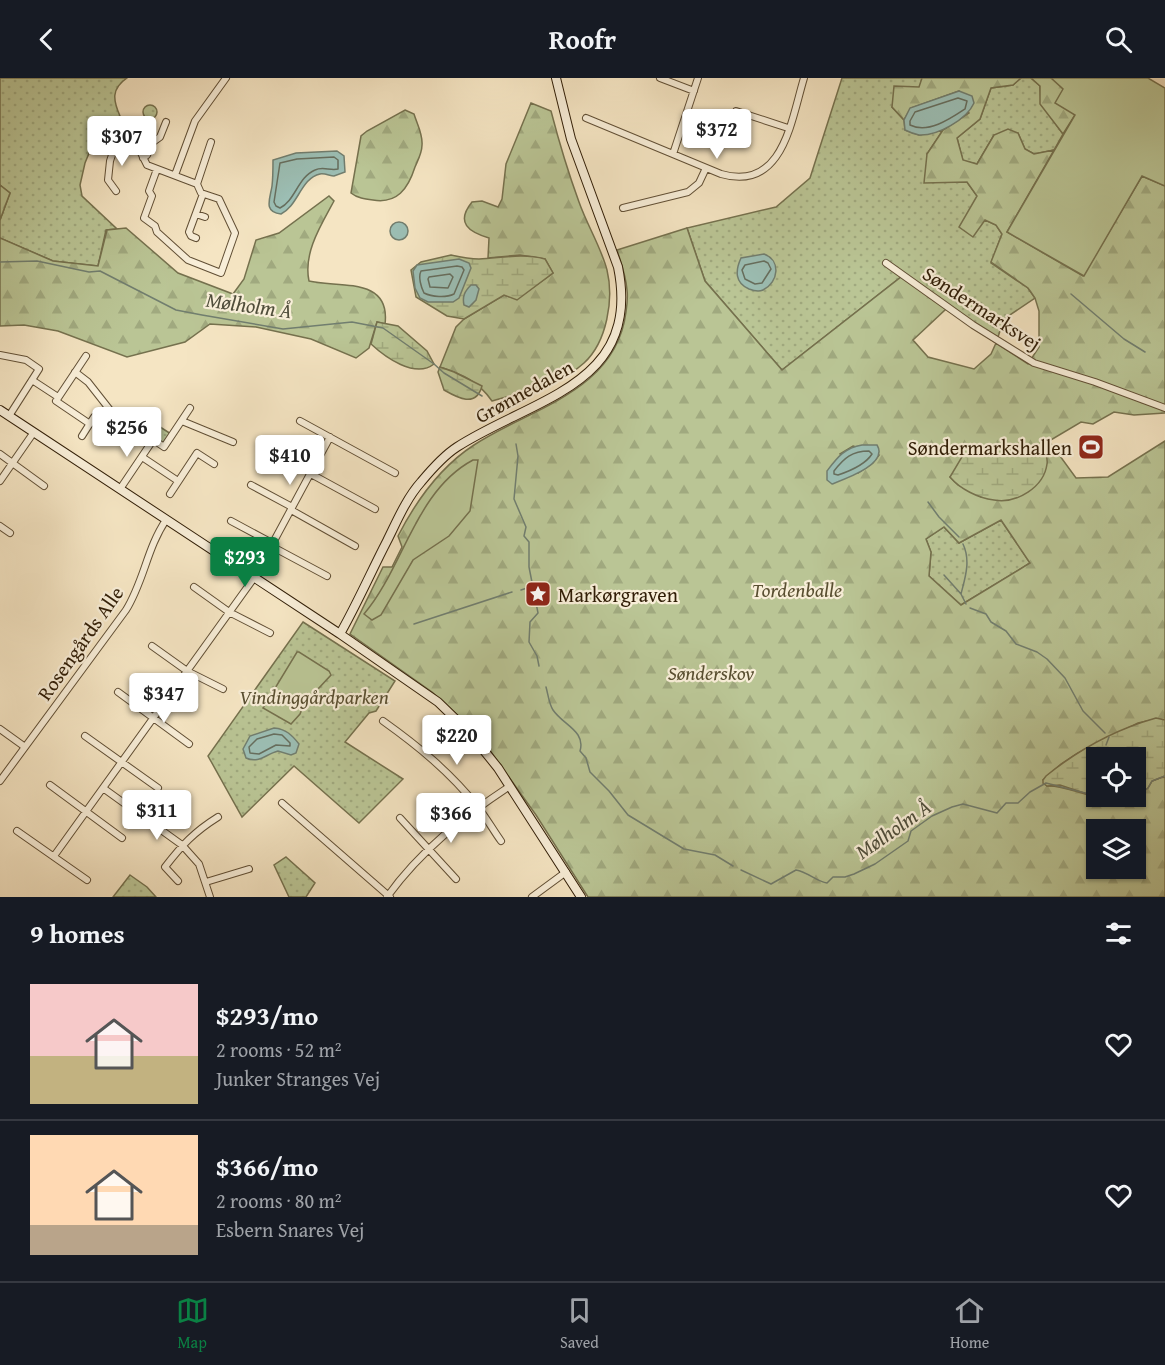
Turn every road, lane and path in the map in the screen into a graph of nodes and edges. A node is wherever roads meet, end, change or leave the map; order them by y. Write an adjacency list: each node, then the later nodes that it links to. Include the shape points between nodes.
1 (226, 78): 18 (street, via 195,121)
2 (556, 78): 69 (street, Grønnedalen, via 570,140 618,267 622,300 617,330 606,353 585,377 454,449 419,483)
3 (660, 78): 6 (street)
4 (698, 78): 6 (street)
5 (804, 78): 10 (street)
6 (694, 92): 12 (street)
7 (736, 111): 10 (street)
8 (586, 118): 12 (street)
9 (165, 122): 13 (street, via 160,137)
10 (788, 128): 15 (street, via 773,162 755,175 733,178)
11 (211, 142): 19 (street)
12 (673, 154): 15 (street)
13 (143, 158): 14 (street, via 138,147 123,142 115,146); 17 (street, via 147,165)
14 (110, 166): 16 (street); 20 (street, via 108,180)
15 (706, 168): 22 (street, via 699,183 688,192)
16 (117, 169)
17 (157, 169): 18 (street); 21 (street, via 144,218 188,260 221,273 235,233 219,199)
18 (175, 175): 19 (street)
19 (197, 184): 21 (street)
20 (116, 191)
21 (203, 194): 23 (street)
22 (623, 208)
23 (196, 213): 24 (street); 25 (street, via 189,232)
24 (205, 217)
25 (196, 238)
26 (886, 263): 33 (street, Søndermarksvej, via 1034,363)
27 (0, 355): 30 (street, via 26,360 39,369)
28 (86, 356): 29 (street)
29 (75, 372): 31 (street); 41 (street, via 110,410)
30 (32, 380): 31 (street); 35 (street)
31 (58, 397): 39 (street, via 56,401 92,420)
32 (190, 408): 36 (street)
33 (1165, 408)
34 (0, 410): 35 (street)
35 (9, 416): 38 (street)
36 (182, 421): 41 (street, via 164,447); 42 (street, via 206,435)
37 (300, 421): 40 (street)
38 (34, 432): 46 (street); 54 (street)
39 (82, 436)
40 (330, 437): 48 (street); 49 (street)
41 (153, 440): 45 (street)
42 (233, 442)
43 (274, 450): 48 (street)
44 (0, 454): 46 (street)
45 (142, 457): 51 (street); 54 (street)
46 (12, 463): 50 (street); 53 (street)
47 (214, 464): 51 (street, via 197,453)
48 (311, 472): 56 (street); 57 (street)
49 (395, 473)
50 (0, 481)
51 (178, 481): 55 (street)
52 (251, 485): 56 (street)
53 (44, 486)
54 (120, 489): 58 (street)
55 (170, 494)
56 (291, 509): 62 (street); 63 (street)
57 (375, 509)
58 (166, 520): 65 (street); 79 (street, Rosengårds Alle, via 156,535 139,587 126,610)
59 (231, 521): 62 (street)
60 (0, 526): 61 (street)
61 (10, 533)
62 (272, 544): 64 (street); 65 (street)
63 (355, 546)
64 (327, 576)
65 (254, 578): 67 (street); 69 (street)
66 (194, 587): 67 (street)
67 (229, 612): 68 (street); 71 (street)
68 (270, 633)
69 (339, 634): 83 (street, via 438,702 469,732)
70 (152, 646): 71 (street)
71 (187, 671): 72 (street); 74 (street)
72 (223, 689)
73 (118, 692): 74 (street)
74 (154, 718): 78 (street); 80 (street)
75 (382, 721): 87 (street, via 432,758)
76 (0, 729): 79 (street)
77 (85, 736): 80 (street)
78 (189, 744)
79 (25, 747): 81 (street, Rosengårds Alle)
80 (122, 762): 84 (street); 85 (street)
81 (0, 781)
82 (50, 785): 88 (street)
83 (510, 786): 87 (street); 98 (street)
84 (103, 788): 88 (street); 94 (street)
85 (158, 788)
86 (282, 803): 103 (street)
87 (478, 807): 93 (street); 95 (street)
88 (86, 812): 92 (street); 96 (street)
89 (218, 817): 94 (street)
90 (400, 818): 95 (street)
91 (17, 831): 96 (street)
92 (122, 838)
93 (501, 841)
94 (182, 844): 101 (street, via 165,867); 102 (street, via 199,864)
95 (428, 849): 99 (street); 103 (street)
96 (54, 856): 100 (street)
97 (249, 869): 102 (street)
98 (566, 872): 105 (street); 106 (street)
99 (456, 879)
100 (87, 880)
101 (178, 880)
102 (206, 882): 104 (street)
103 (389, 896)
104 (210, 897)
105 (532, 897)
106 (581, 897)

